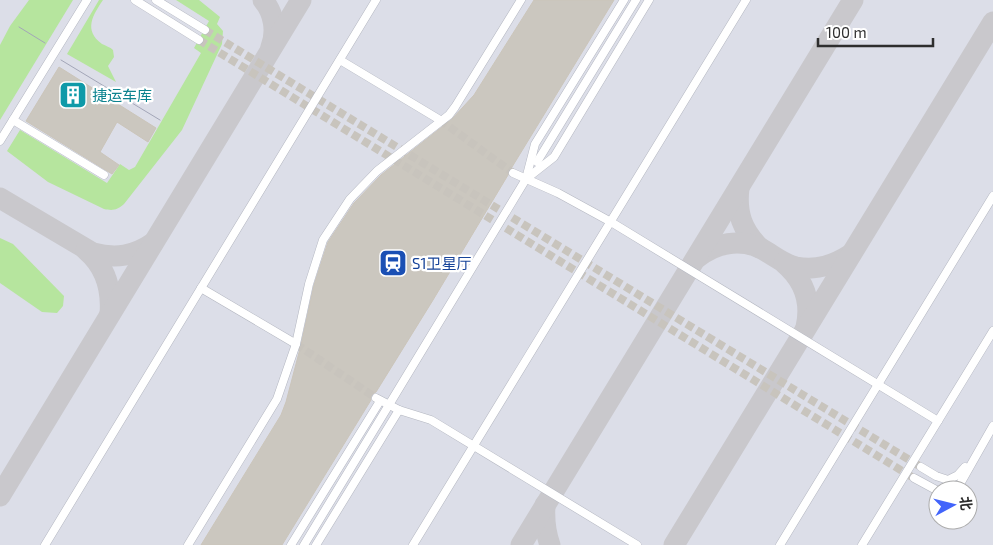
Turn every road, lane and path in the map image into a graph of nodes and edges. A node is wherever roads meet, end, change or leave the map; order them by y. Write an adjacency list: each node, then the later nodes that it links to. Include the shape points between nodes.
1 (87, 0): 13 (lane)
2 (135, 0): 11 (lane)
3 (156, 0): 10 (lane)
4 (376, 0): 12 (lane)
5 (521, 0): 14 (lane, via 456,107)
6 (624, 0): 19 (lane, via 535,144)
7 (636, 0): 16 (lane)
8 (649, 0): 19 (lane, via 554,157)
9 (746, 0): 21 (lane)
10 (205, 30)
11 (199, 40)
12 (340, 60): 14 (lane); 22 (lane)
13 (13, 120): 15 (lane); 18 (lane)
14 (440, 120): 24 (lane, via 377,171 350,198 324,240 309,284)
15 (0, 141)
16 (537, 162)
17 (513, 173): 19 (lane)
18 (104, 175)
19 (526, 179): 21 (lane); 26 (lane)
20 (993, 196): 25 (lane)
21 (611, 222): 25 (lane); 30 (lane)
22 (201, 288): 24 (lane); 36 (lane)
23 (993, 331): 28 (lane)
24 (296, 344): 37 (lane, via 277,399)
25 (878, 383): 28 (lane); 43 (lane)
26 (389, 405): 27 (lane); 38 (lane, via 378,399); 39 (lane)
27 (399, 410): 30 (lane, via 431,420); 40 (lane)
28 (938, 421): 44 (lane)
29 (993, 426): 31 (lane)
30 (474, 445): 41 (lane); 42 (lane)
31 (977, 452): 32 (lane, via 953,479 942,479); 34 (lane)
32 (922, 467)
33 (914, 478): 35 (lane)
34 (962, 480)
35 (928, 486)
36 (45, 545)
37 (188, 545)
38 (291, 545)
39 (304, 545)
40 (316, 545)
41 (413, 545)
42 (637, 545)
43 (780, 545)
44 (862, 545)

